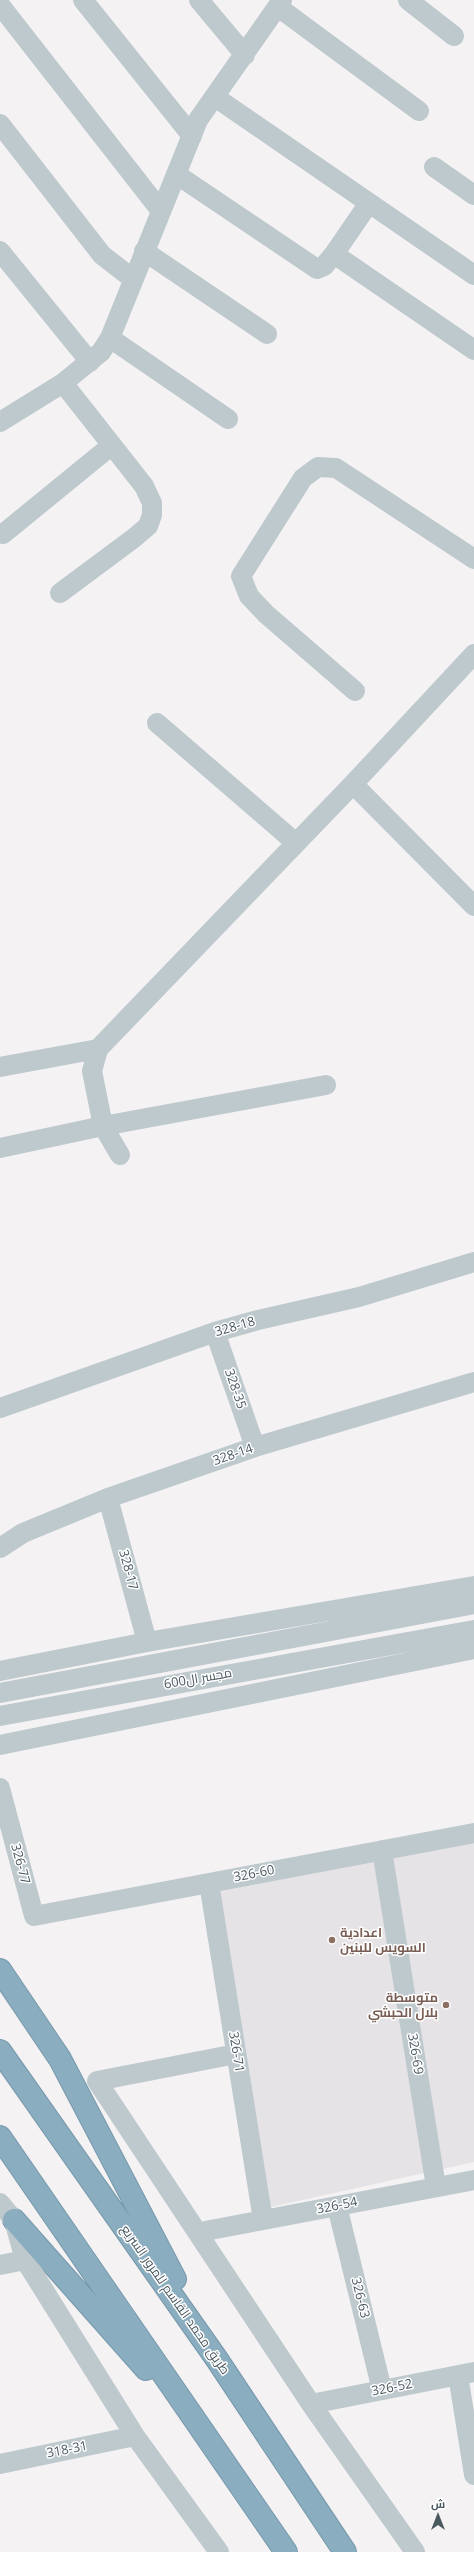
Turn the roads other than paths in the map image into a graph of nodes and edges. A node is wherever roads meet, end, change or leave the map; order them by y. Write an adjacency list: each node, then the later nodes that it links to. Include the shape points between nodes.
1 (4, 0): 6 (street)
2 (83, 0): 12 (street)
3 (199, 0): 8 (street)
4 (408, 0): 7 (street)
5 (280, 3): 8 (street); 10 (street)
6 (0, 4): 17 (street)
7 (454, 36)
8 (245, 55): 9 (street)
9 (215, 97): 12 (street, via 198,120); 16 (street)
10 (419, 111)
11 (0, 124): 22 (street, via 102,255)
12 (192, 136): 14 (street)
13 (434, 167): 15 (street)
14 (176, 174): 17 (street); 20 (street, via 309,265 317,269 324,266)
15 (474, 195)
16 (369, 204): 20 (street); 21 (street)
17 (161, 211): 19 (street)
18 (0, 251): 26 (street)
19 (144, 251): 22 (street); 23 (street)
20 (334, 254): 25 (street)
21 (474, 275)
22 (133, 279): 24 (street)
23 (267, 334)
24 (110, 338): 26 (street, via 101,352); 28 (street)
25 (474, 350)
26 (90, 362): 27 (street)
27 (63, 383): 29 (street); 30 (street)
28 (228, 419)
29 (0, 422)
30 (112, 445): 31 (street); 33 (street, via 144,486 152,503 148,526)
31 (3, 534)
32 (474, 559): 35 (street, via 336,468 318,467 303,478 241,576 249,596 266,614)
33 (60, 593)
34 (474, 654): 37 (street)
35 (355, 691)
36 (157, 723): 38 (street)
37 (354, 784): 38 (street); 39 (street)
38 (296, 843): 40 (street)
39 (474, 906)
40 (98, 1049): 41 (street); 43 (street, via 92,1071)
41 (0, 1067)
42 (326, 1085): 43 (street)
43 (103, 1126): 44 (street); 45 (street)
44 (0, 1148)
45 (120, 1155)
46 (474, 1262): 47 (street, 328-18, via 359,1297)
47 (215, 1332): 49 (street, 328-18); 50 (street, 328-35)
48 (474, 1382): 50 (street, 328-14)
49 (0, 1408)
50 (255, 1447): 51 (street, 328-14)
51 (108, 1498): 52 (street, 328-14, via 23,1533); 56 (street, 328-17)
52 (0, 1548)
53 (474, 1586): 56 (street)
54 (474, 1604): 59 (street, مجسر ال600)
55 (474, 1630): 60 (street, مجسر ال600)
56 (147, 1642): 58 (street)
57 (474, 1648): 61 (street)
58 (0, 1671)
59 (0, 1693)
60 (0, 1716)
61 (0, 1745)
62 (0, 1788): 66 (street, 326-77)
63 (474, 1833): 64 (street, 326-60)
64 (382, 1850): 65 (street, 326-60); 72 (street, 326-69)
65 (209, 1883): 66 (street, 326-60); 69 (street, 326-71)
66 (34, 1916)
67 (0, 1970): 80 (highway, via 60,2059)
68 (0, 2051): 80 (highway, طريق محمد القاسم للمرور السريع)
69 (236, 2054): 76 (street, 326-71); 77 (street, via 97,2081)
70 (0, 2136): 85 (highway)
71 (474, 2180): 72 (street, 326-54)
72 (436, 2187): 74 (street, 326-54)
73 (0, 2203): 75 (street)
74 (337, 2206): 76 (street, 326-54); 82 (street, 326-63)
75 (14, 2220): 78 (street); 85 (highway)
76 (263, 2220): 77 (street, 326-54)
77 (200, 2232): 83 (street)
78 (25, 2260): 79 (street); 84 (street)
79 (0, 2265)
80 (216, 2358): 90 (highway, طريق محمد القاسم للمرور السريع)
81 (466, 2373): 82 (street, 326-52); 87 (street)
82 (382, 2390): 83 (street, 326-52)
83 (311, 2404): 91 (street)
84 (135, 2436): 86 (street, 318-31); 88 (street)
85 (210, 2440): 89 (highway)
86 (0, 2464)
87 (474, 2474)
88 (219, 2552)
89 (286, 2552)
90 (345, 2552)
91 (415, 2552)

